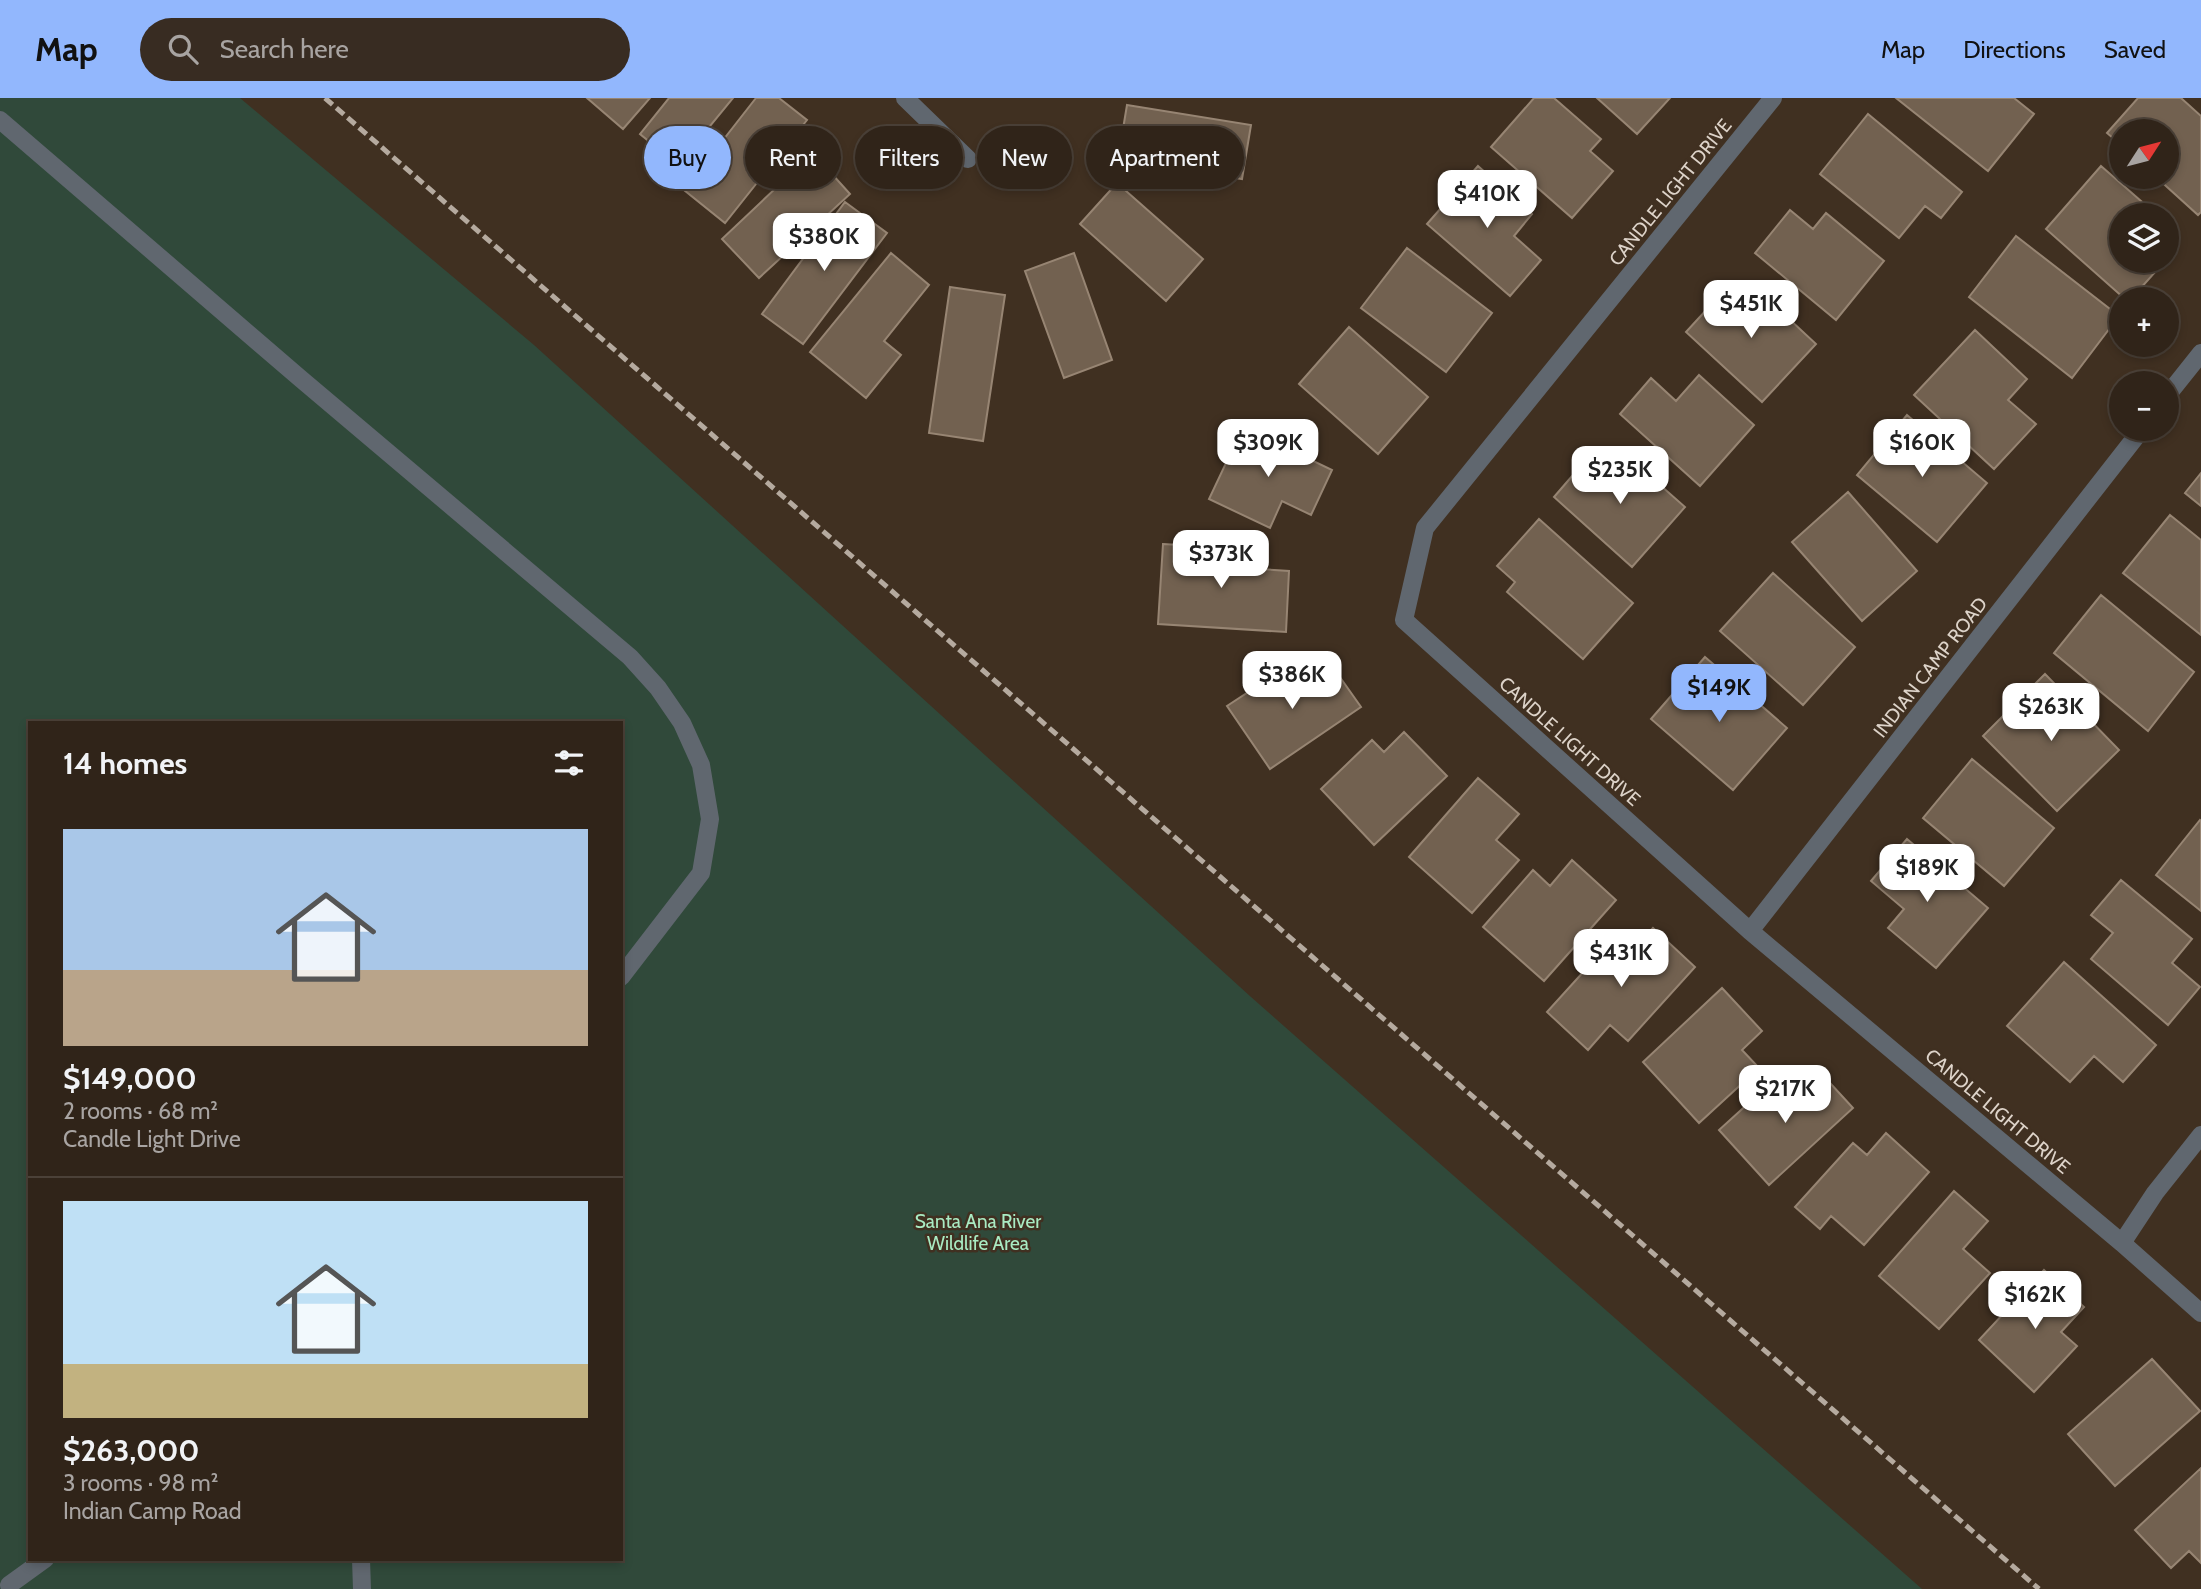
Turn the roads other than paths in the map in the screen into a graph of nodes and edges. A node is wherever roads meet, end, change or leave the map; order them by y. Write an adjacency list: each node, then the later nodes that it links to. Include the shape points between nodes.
1 (905, 98): 4 (street)
2 (1773, 98): 8 (street, CANDLE LIGHT DRIVE, via 1425,528 1404,620)
3 (0, 120): 9 (street, via 630,657 658,688 682,723 701,765 710,819 701,873)
4 (968, 159)
5 (2201, 353): 6 (street)
6 (2179, 381)
7 (2133, 441): 8 (street, INDIAN CAMP ROAD)
8 (1750, 931): 11 (street, CANDLE LIGHT DRIVE)
9 (623, 973)
10 (2201, 1135): 11 (street)
11 (2122, 1243): 12 (street, CANDLE LIGHT DRIVE)
12 (2201, 1313)
13 (42, 1561): 15 (street)
14 (361, 1561): 16 (street)
15 (9, 1585)
16 (362, 1589)

